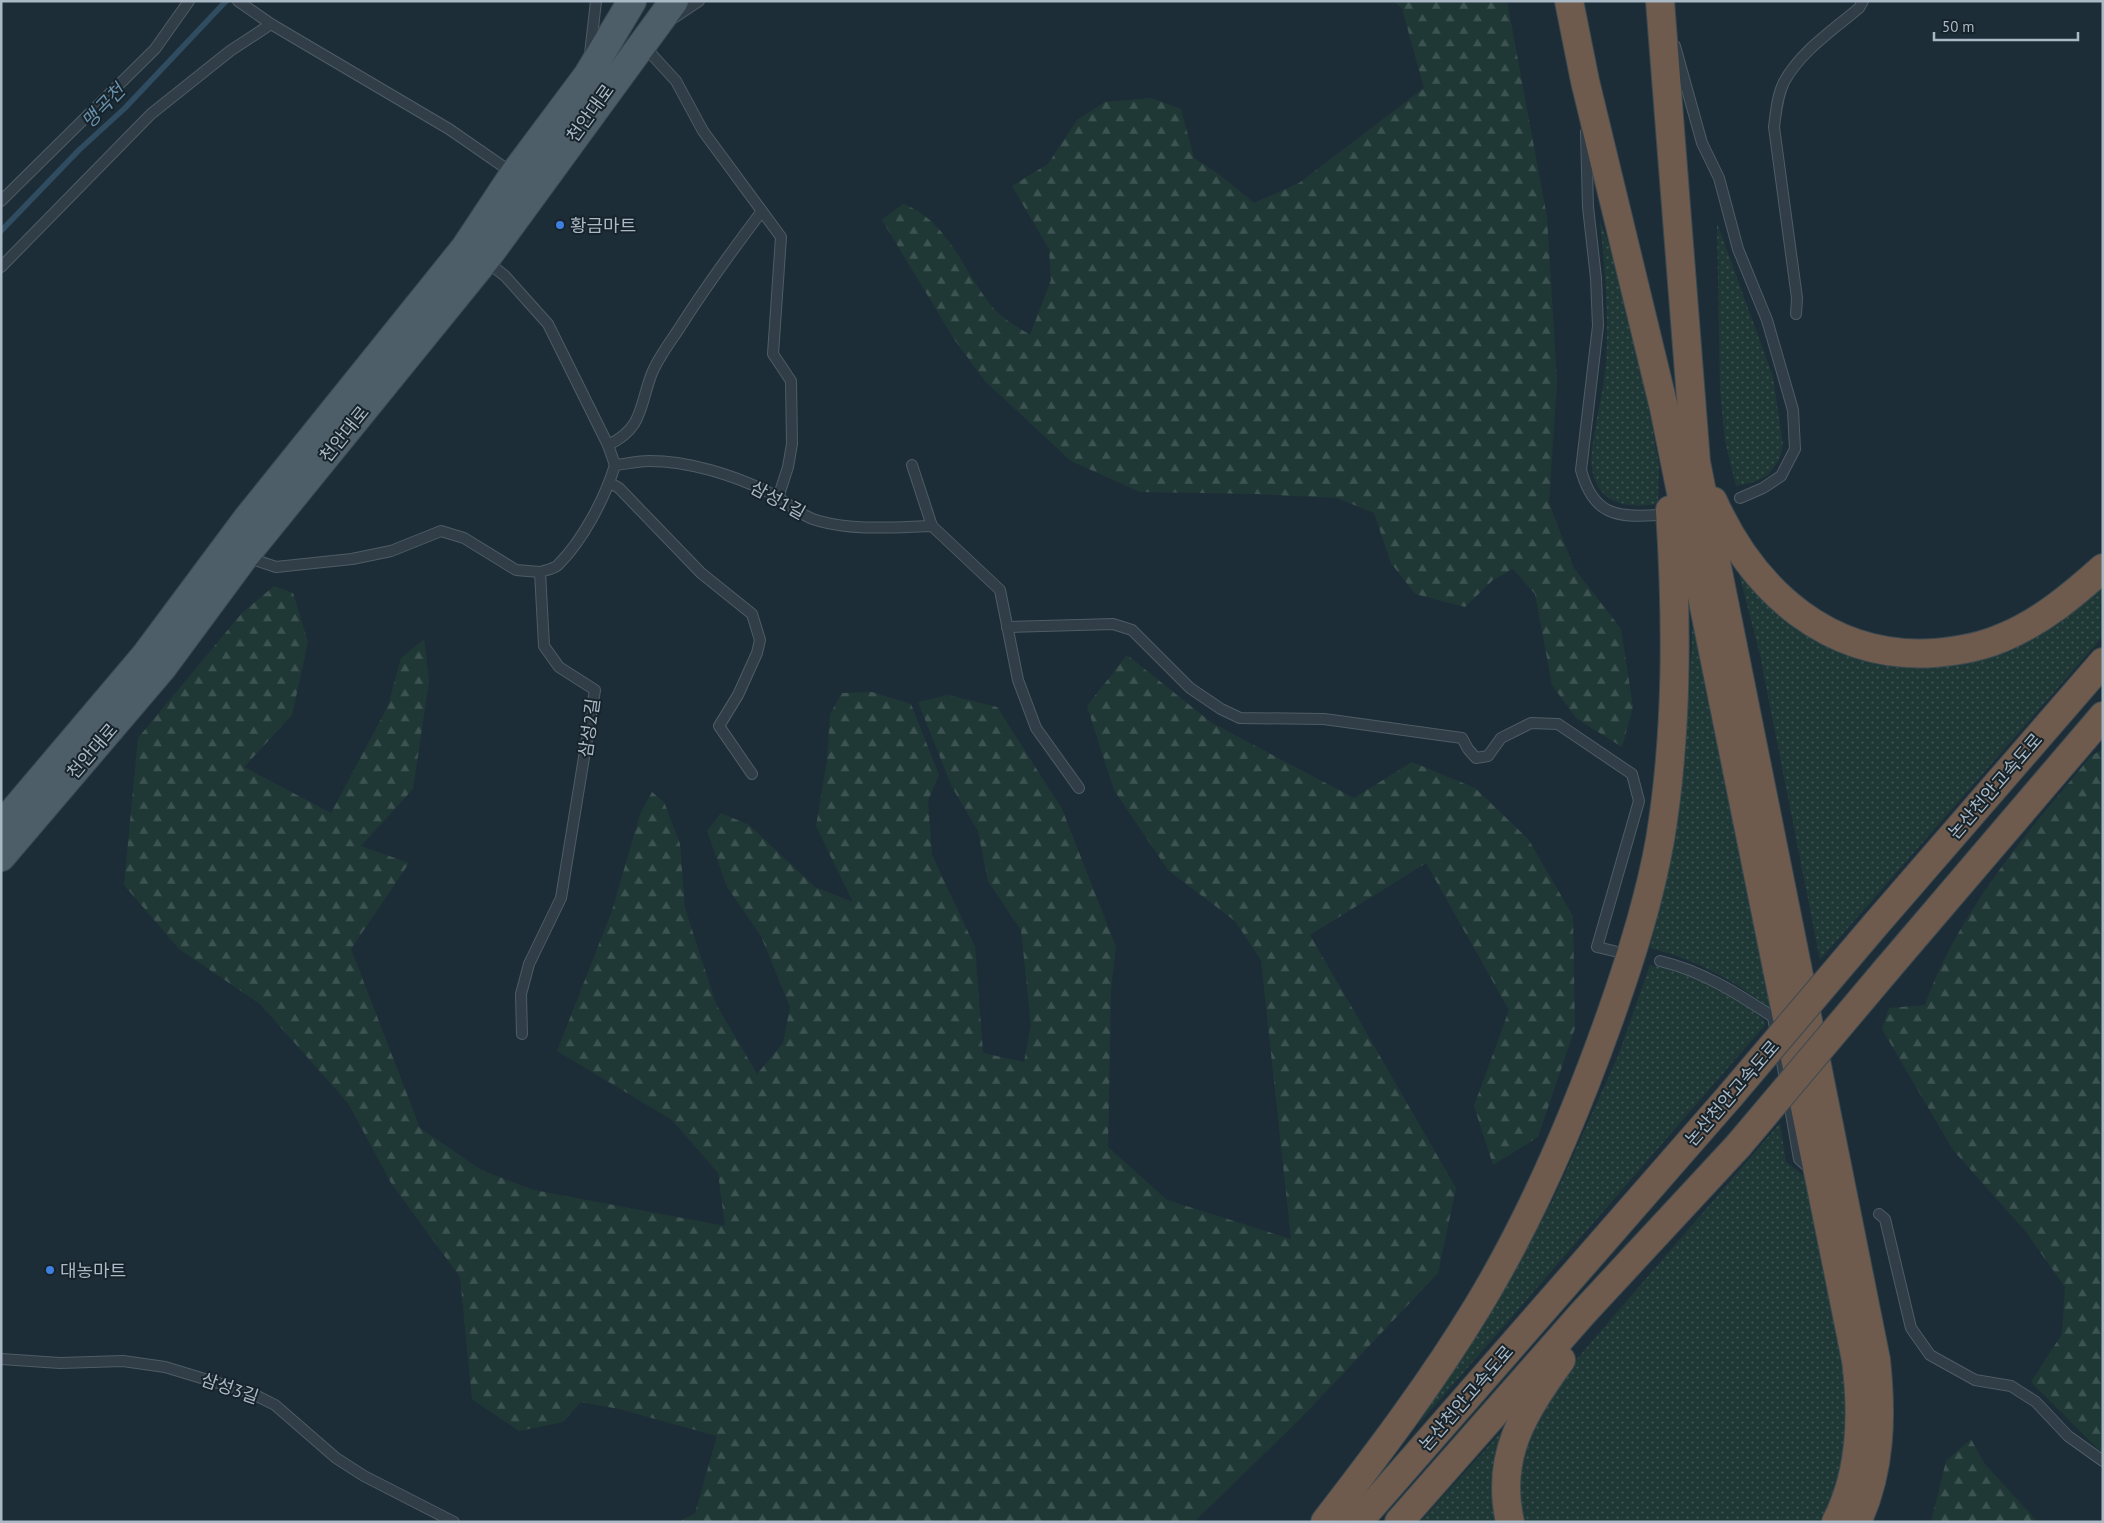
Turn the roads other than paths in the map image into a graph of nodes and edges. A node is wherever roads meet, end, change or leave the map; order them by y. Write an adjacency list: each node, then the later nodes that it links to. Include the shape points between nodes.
1 (189, 1): 15 (lane, via 155,49)
2 (238, 1): 10 (lane)
3 (596, 1): 12 (lane)
4 (632, 1): 12 (main road, 천안대로)
5 (674, 1): 11 (main road, 천안대로)
6 (699, 1): 11 (lane)
7 (1569, 1): 13 (highway)
8 (1661, 1): 22 (highway); 27 (lane, via 1702,143 1719,178 1738,248 1767,320 1793,410 1794,449 1781,476)
9 (1863, 1): 19 (lane, via 1802,57 1784,82 1777,103 1774,127 1797,298)
10 (271, 24): 14 (lane, via 449,129); 18 (lane, via 230,51 151,114)
11 (646, 38): 14 (main road, 천안대로); 16 (lane, via 676,81 704,131)
12 (588, 75): 14 (main road, 천안대로)
13 (1585, 80): 20 (highway); 28 (lane, via 1588,207 1598,326 1581,470 1586,489 1599,504 1613,513 1630,517)
14 (526, 180): 17 (main road, 천안대로)
15 (1, 201)
16 (762, 211): 21 (lane, via 718,269 653,371 636,425 623,438); 26 (lane, via 781,237 773,354 791,381 792,444)
17 (475, 254): 21 (lane, via 505,276 548,324); 30 (main road, 천안대로); 38 (main road, 천안대로, via 247,519 145,656)
18 (1, 267)
19 (1796, 314)
20 (1664, 408): 49 (highway, via 1675,586 1672,719 1660,839 1636,942 1578,1104 1509,1251 1441,1364); 53 (highway, via 1856,1360 1861,1397 1859,1437 1848,1494)
21 (608, 445): 23 (lane)
22 (1696, 462): 31 (highway, via 1734,540 1773,592 1826,631 1863,646 1913,654 1961,651 2004,638 2041,618); 54 (highway, via 1876,1360 1878,1443 1870,1489)
23 (615, 465): 25 (lane); 26 (lane, 삼성1길, via 649,461 686,466 741,480)
24 (912, 465): 29 (lane)
25 (610, 483): 32 (lane, via 596,513 557,567); 36 (lane, via 619,488 701,573 752,614 760,640 757,653 738,695 719,726)
26 (778, 498): 29 (lane, 삼성1길, via 796,512 849,528)
27 (1740, 498)
28 (1657, 516)
29 (932, 526): 33 (lane, via 1000,590)
30 (244, 557): 32 (lane, via 276,568 352,559 391,551 441,531 464,538 516,570); 39 (main road, 천안대로, via 162,668)
31 (2103, 568)
32 (540, 572): 42 (lane, 삼성2길, via 544,646 559,667 595,690 561,898 529,964 521,994)
33 (1007, 626): 37 (lane, via 1018,680 1036,728); 40 (lane, via 1113,624 1132,630 1190,688 1240,718 1324,719 1462,738 1476,758 1488,756 1501,738 1531,723 1558,724 1632,774 1637,792 1639,801 1597,947)
34 (2103, 662): 50 (highway, 논산천안고속도로, bridge)
35 (2103, 716): 45 (highway, 논산천안고속도로, bridge, via 1738,1146)
36 (752, 774)
37 (1078, 788)
38 (1, 826)
39 (1, 857)
40 (1614, 951)
41 (1660, 961): 43 (lane, via 1684,967 1731,990 1773,1017 1799,1159)
42 (522, 1034)
43 (1809, 1168)
44 (1879, 1214): 47 (lane, via 1885,1219 1911,1328 1930,1355 1975,1380 2011,1386 2036,1402 2068,1436)
45 (1646, 1244): 51 (highway, 논산천안고속도로); 52 (highway, via 1570,1347 1519,1425 1506,1478)
46 (1, 1359): 48 (lane, 삼성3길, via 60,1363 123,1361 165,1367 251,1393 275,1405 336,1458 364,1476)
47 (2103, 1461)
48 (454, 1522)
49 (1325, 1522)
50 (1358, 1522)
51 (1399, 1522)
52 (1510, 1522)
53 (1836, 1522)
54 (1857, 1522)

